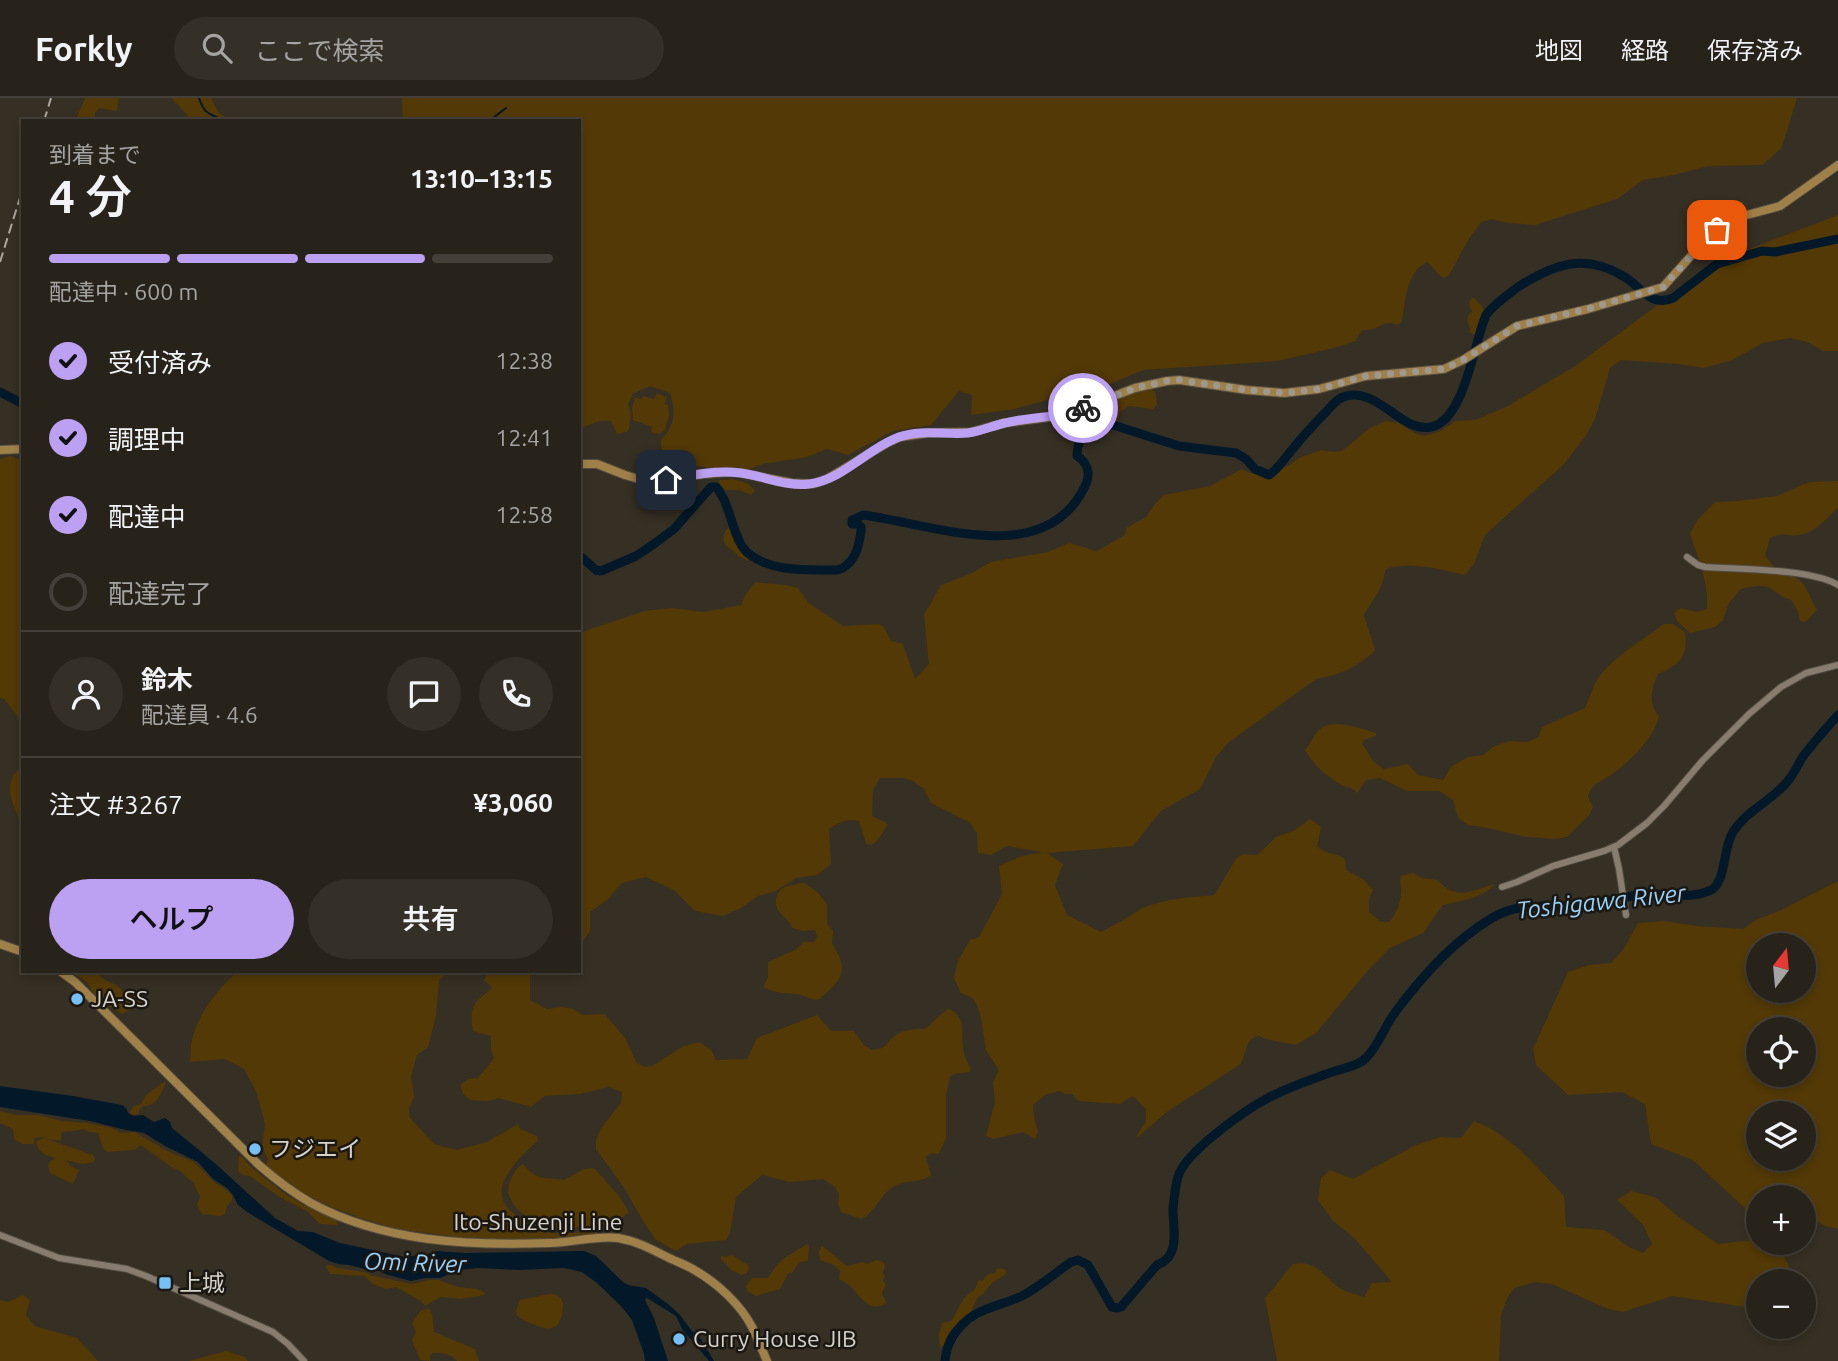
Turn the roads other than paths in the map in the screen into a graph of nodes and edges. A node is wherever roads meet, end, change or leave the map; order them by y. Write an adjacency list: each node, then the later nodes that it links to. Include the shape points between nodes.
1 (1838, 165): 4 (main road, via 1780,206 1725,223 1667,284 1517,326 1444,369 1366,376 1284,393 1167,381 1058,416 971,432 900,437 812,484 728,472 642,480 597,464)
2 (21, 449): 3 (main road)
3 (0, 450)
4 (581, 464)
5 (1687, 557): 6 (street, via 1705,567 1801,574)
6 (1838, 585)
7 (1838, 665): 8 (street, via 1806,673 1781,687 1703,760 1647,823)
8 (1614, 847): 9 (street); 10 (street)
9 (1502, 887)
10 (1625, 912)
11 (0, 944): 12 (main road)
12 (21, 951)
13 (63, 973): 16 (main road, Ito-Shuzenji Line, via 259,1165 310,1202 378,1230 417,1238 550,1244 614,1237 629,1240 714,1283 745,1315)
14 (0, 1235): 15 (street, via 59,1258 146,1276 274,1332)
15 (304, 1361)
16 (767, 1361)

